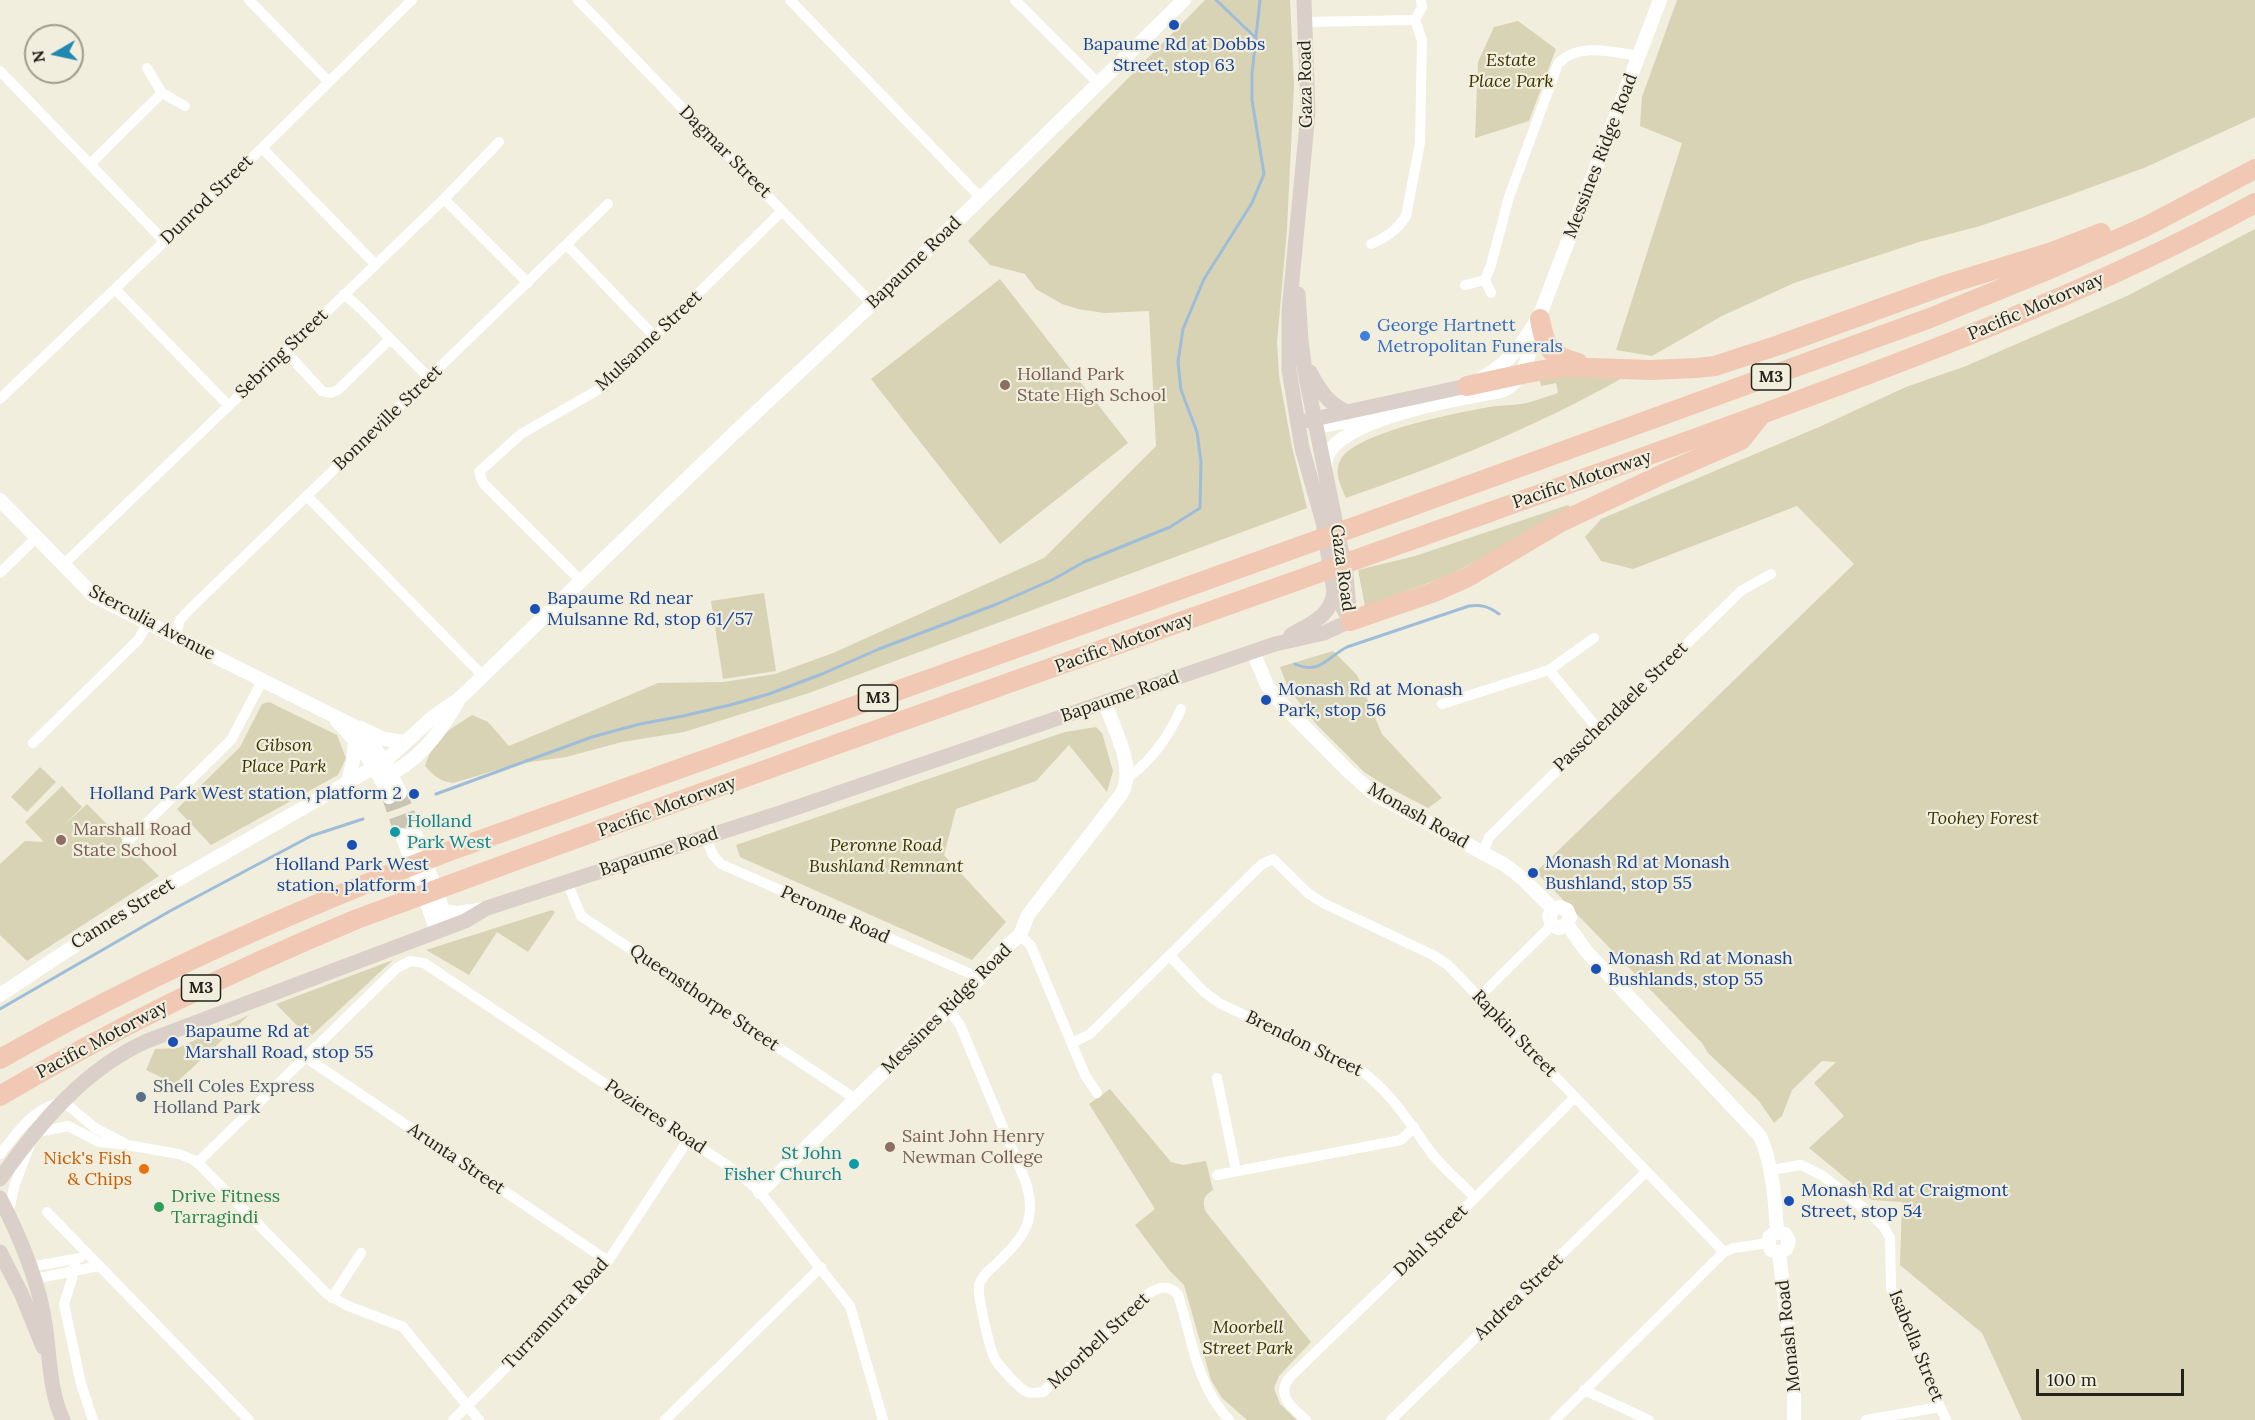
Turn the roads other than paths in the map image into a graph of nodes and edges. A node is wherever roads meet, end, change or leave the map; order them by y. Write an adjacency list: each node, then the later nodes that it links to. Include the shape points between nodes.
1 (249, 0): 15 (street)
2 (412, 0): 15 (street, Dunrod Street)
3 (578, 0): 28 (street, Dagmar Street)
4 (790, 0): 23 (street)
5 (1015, 0): 16 (street)
6 (1184, 0): 16 (street, Bapaume Road)
7 (1304, 0): 11 (main road, Gaza Road)
8 (1421, 0): 10 (street)
9 (1660, 0): 12 (street, Messines Ridge Road)
10 (1415, 20): 11 (street); 31 (street, via 1422,40 1420,142 1406,216 1387,237)
11 (1305, 22): 29 (main road, Gaza Road, via 1308,113)
12 (1639, 56): 34 (street, via 1578,51 1566,55 1558,64 1509,197); 41 (street, Messines Ridge Road)
13 (147, 68): 17 (street)
14 (0, 71): 21 (street)
15 (329, 82): 20 (street, Dunrod Street)
16 (1098, 83): 23 (street, Bapaume Road)
17 (162, 93): 18 (street); 21 (street)
18 (185, 106)
19 (500, 142): 24 (street, Sebring Street)
20 (262, 148): 30 (street, Dunrod Street); 33 (street)
21 (90, 164): 30 (street)
22 (2255, 169): 27 (highway, Pacific Motorway / M3)
23 (981, 198): 40 (street, Bapaume Road)
24 (444, 199): 33 (street, Sebring Street); 35 (street)
25 (2255, 203): 54 (highway, Pacific Motorway / M3, via 2043,305 1908,361)
26 (608, 204): 32 (street, Bonneville Street)
27 (2177, 209): 46 (highway, via 2154,211 2071,245 1732,361 1696,369); 107 (highway, Pacific Motorway / M3, via 2055,267 1930,318 447,852 176,965)
28 (782, 211): 40 (street, Dagmar Street); 42 (street, Mulsanne Street)
29 (1297, 240): 45 (main road, Gaza Road); 56 (main road, Gaza Road, via 1287,338)
30 (164, 241): 37 (street, Dunrod Street)
31 (1371, 244)
32 (567, 245): 35 (street, Bonneville Street); 42 (street)
33 (375, 264): 39 (street, Sebring Street)
34 (1485, 280): 36 (street); 38 (street)
35 (528, 283): 48 (street, Bonneville Street)
36 (1465, 285)
37 (115, 289): 50 (street, Dunrod Street); 51 (street)
38 (1491, 293)
39 (344, 294): 43 (street); 44 (street, Sebring Street)
40 (872, 304): 64 (street, Bapaume Road)
41 (1540, 315): 46 (highway, via 1545,343 1553,353); 47 (street, Messines Ridge Road); 49 (street, Messines Ridge Road, via 1510,358)
42 (655, 337): 64 (street, Mulsanne Street, via 603,387 521,434 479,472 483,483)
43 (390, 339): 44 (street, via 338,390 330,393 322,391); 48 (street)
44 (285, 351): 51 (street, Sebring Street)
45 (1303, 355): 53 (main road, via 1320,391); 55 (main road, Gaza Road)
46 (1589, 367): 47 (highway)
47 (1521, 374): 49 (highway); 52 (street, via 1503,391)
48 (429, 378): 58 (street, Bonneville Street)
49 (1467, 386): 53 (main road, Messines Ridge Road)
50 (2, 394)
51 (228, 405): 61 (street, Sebring Street)
52 (1407, 411): 55 (street); 57 (street, via 1375,422 1336,444 1327,455)
53 (1347, 412): 55 (main road, Messines Ridge Road)
54 (1761, 415): 66 (highway, via 1741,440 1561,522 1468,577); 110 (highway, Pacific Motorway / M3, via 411,899 224,977 81,1049)
55 (1316, 423): 56 (main road, Messines Ridge Road); 57 (main road, Gaza Road)
56 (1297, 426): 65 (main road, Gaza Road, via 1323,522)
57 (1326, 472): 66 (main road, Gaza Road, via 1346,574)
58 (307, 496): 68 (street, Bonneville Street, via 182,618); 73 (street)
59 (0, 500): 60 (street, Sterculia Avenue)
60 (37, 537): 61 (street, Sterculia Avenue); 62 (street)
61 (63, 565): 67 (street, Sterculia Avenue, via 94,596)
62 (0, 573)
63 (1771, 574): 81 (street, Passchendaele Street, via 1742,591)
64 (581, 581): 73 (street, Bapaume Road)
65 (1334, 591): 66 (main road, Gaza Road); 70 (main road, Bapaume Road, via 1323,616)
66 (1350, 621): 70 (main road, Bapaume Road, via 1324,633)
67 (148, 623): 68 (street, Sterculia Avenue); 84 (street, via 138,640)
68 (175, 636): 74 (street, Sterculia Avenue)
69 (1594, 638): 72 (street)
70 (1275, 644): 71 (main road, Bapaume Road)
71 (1253, 652): 76 (main road, Bapaume Road); 91 (street, Monash Road, via 1276,698 1361,783 1386,802)
72 (1549, 670): 77 (street); 81 (street)
73 (483, 676): 75 (street, Bapaume Road)
74 (262, 681): 79 (street, Sterculia Avenue); 90 (street, via 231,740)
75 (459, 699): 83 (street, Bapaume Road); 85 (street, Bapaume Road, via 432,742 409,764)
76 (1105, 703): 86 (street); 89 (main road, Bapaume Road)
77 (1442, 704)
78 (1181, 709): 86 (street, Messines Ridge Road, via 1171,730)
79 (329, 714): 80 (street, Sterculia Avenue); 82 (street, Sterculia Avenue)
80 (353, 725): 83 (street, via 384,739); 85 (street, Sterculia Avenue, via 369,741)
81 (1598, 729): 91 (street, Passchendaele Street, via 1489,837)
82 (355, 740): 85 (street, Sterculia Avenue); 87 (street)
83 (406, 742): 85 (street, Bapaume Road)
84 (33, 743)
85 (383, 770): 87 (street, Cannes Street); 88 (street, Sterculia Avenue)
86 (1128, 777): 99 (street, Messines Ridge Road, via 1120,796 1028,915)
87 (348, 782): 102 (street, Cannes Street, via 153,894)
88 (394, 794)
89 (705, 836): 92 (main road, Bapaume Road); 101 (street, Peronne Road, via 721,864)
90 (127, 842)
91 (1483, 853): 94 (street, Monash Road, via 1523,879)
92 (567, 882): 93 (main road, Bapaume Road); 112 (street, Queensthorpe Street, via 581,916)
93 (487, 908): 95 (street, via 458,913); 98 (main road, Bapaume Road)
94 (1553, 909): 96 (street, Monash Road, via 1567,910); 97 (street, via 1549,916)
95 (443, 911): 98 (street); 98 (street, via 408,832)
96 (1567, 924): 97 (street, via 1559,928); 122 (street, Monash Road, via 1587,951 1748,1121 1760,1136)
97 (1552, 925): 103 (street)
98 (438, 931): 113 (main road, Bapaume Road, via 125,1051 104,1064)
99 (1020, 935): 101 (street, Messines Ridge Road); 105 (street, via 1031,946)
100 (1170, 956): 103 (street, Rapkin Street, via 1263,864 1273,859 1323,903 1448,965); 105 (street, via 1090,1034); 114 (street, Brendon Street, via 1219,1003 1371,1077)
101 (980, 978): 104 (street, Messines Ridge Road)
102 (0, 995)
103 (1478, 998): 111 (street, Rapkin Street)
104 (948, 1008): 112 (street, Messines Ridge Road); 155 (street, Moorbell Street, via 960,1025 1031,1202 1022,1236 979,1286 996,1361 1024,1390 1043,1392 1148,1294 1170,1288 1179,1294 1203,1384)
105 (1072, 1043): 109 (street)
106 (305, 1057): 116 (street, Pozieres Road, via 397,968 418,961 428,964); 120 (street); 137 (street, Arunta Street)
107 (0, 1059)
108 (1217, 1078): 121 (street)
109 (1097, 1093)
110 (0, 1096)
111 (1575, 1097): 123 (street, Rapkin Street); 128 (street, Dahl Street)
112 (857, 1100): 126 (street, Messines Ridge Road)
113 (64, 1102): 115 (main road, Bapaume Road); 117 (street, Bapaume Road, via 41,1109); 118 (street, via 94,1128)
114 (1414, 1127): 121 (street, via 1401,1140); 128 (street, Brendon Street, via 1431,1153)
115 (35, 1135): 118 (street, via 68,1126 99,1142); 125 (main road, Bapaume Road); 130 (street, via 15,1184)
116 (688, 1140): 126 (street, Pozieres Road, via 743,1176); 137 (street, Turramurra Road)
117 (4, 1143): 119 (street, Bapaume Road)
118 (127, 1145): 120 (street, via 179,1154)
119 (0, 1154)
120 (197, 1163): 143 (street)
121 (1236, 1170): 124 (street)
122 (1771, 1170): 131 (street, Monash Road); 147 (street, Isabella Street, via 1801,1166 1823,1176 1884,1227 1890,1238 1891,1288)
123 (1646, 1172): 133 (street, Rapkin Street); 157 (street, Andrea Street)
124 (1217, 1174)
125 (0, 1179)
126 (760, 1192): 139 (street, Pozieres Road)
127 (0, 1198): 130 (main road)
128 (1475, 1198): 156 (street, Dahl Street, via 1285,1383 1283,1393 1288,1404)
129 (47, 1212): 135 (street)
130 (8, 1214): 141 (main road)
131 (1772, 1237): 133 (street); 160 (street, Monash Road, via 1771,1250 1779,1253 1794,1376)
132 (0, 1252): 142 (main road)
133 (1724, 1252): 145 (street)
134 (361, 1253): 143 (street)
135 (90, 1257): 136 (street); 138 (street)
136 (75, 1259): 140 (street); 141 (street)
137 (608, 1260): 146 (street, Turramurra Road, via 577,1297)
138 (99, 1266): 140 (street); 150 (street)
139 (821, 1267): 153 (street); 154 (street, Pozieres Road, via 854,1313)
140 (74, 1271): 141 (street); 149 (street, via 64,1304)
141 (32, 1273): 142 (main road); 144 (main road, via 45,1324)
142 (14, 1278): 144 (main road)
143 (332, 1298): 146 (street, via 403,1327)
144 (47, 1355): 148 (main road)
145 (1584, 1390): 158 (street); 159 (street)
146 (468, 1406): 151 (street, Turramurra Road); 152 (street)
147 (1940, 1407): 161 (street); 162 (street, Isabella Street)
148 (63, 1420)
149 (93, 1420)
150 (249, 1420)
151 (453, 1420)
152 (479, 1420)
153 (665, 1420)
154 (884, 1420)
155 (1229, 1420)
156 (1306, 1420)
157 (1391, 1420)
158 (1555, 1420)
159 (1649, 1420)
160 (1794, 1420)
161 (1866, 1420)
162 (1946, 1420)

